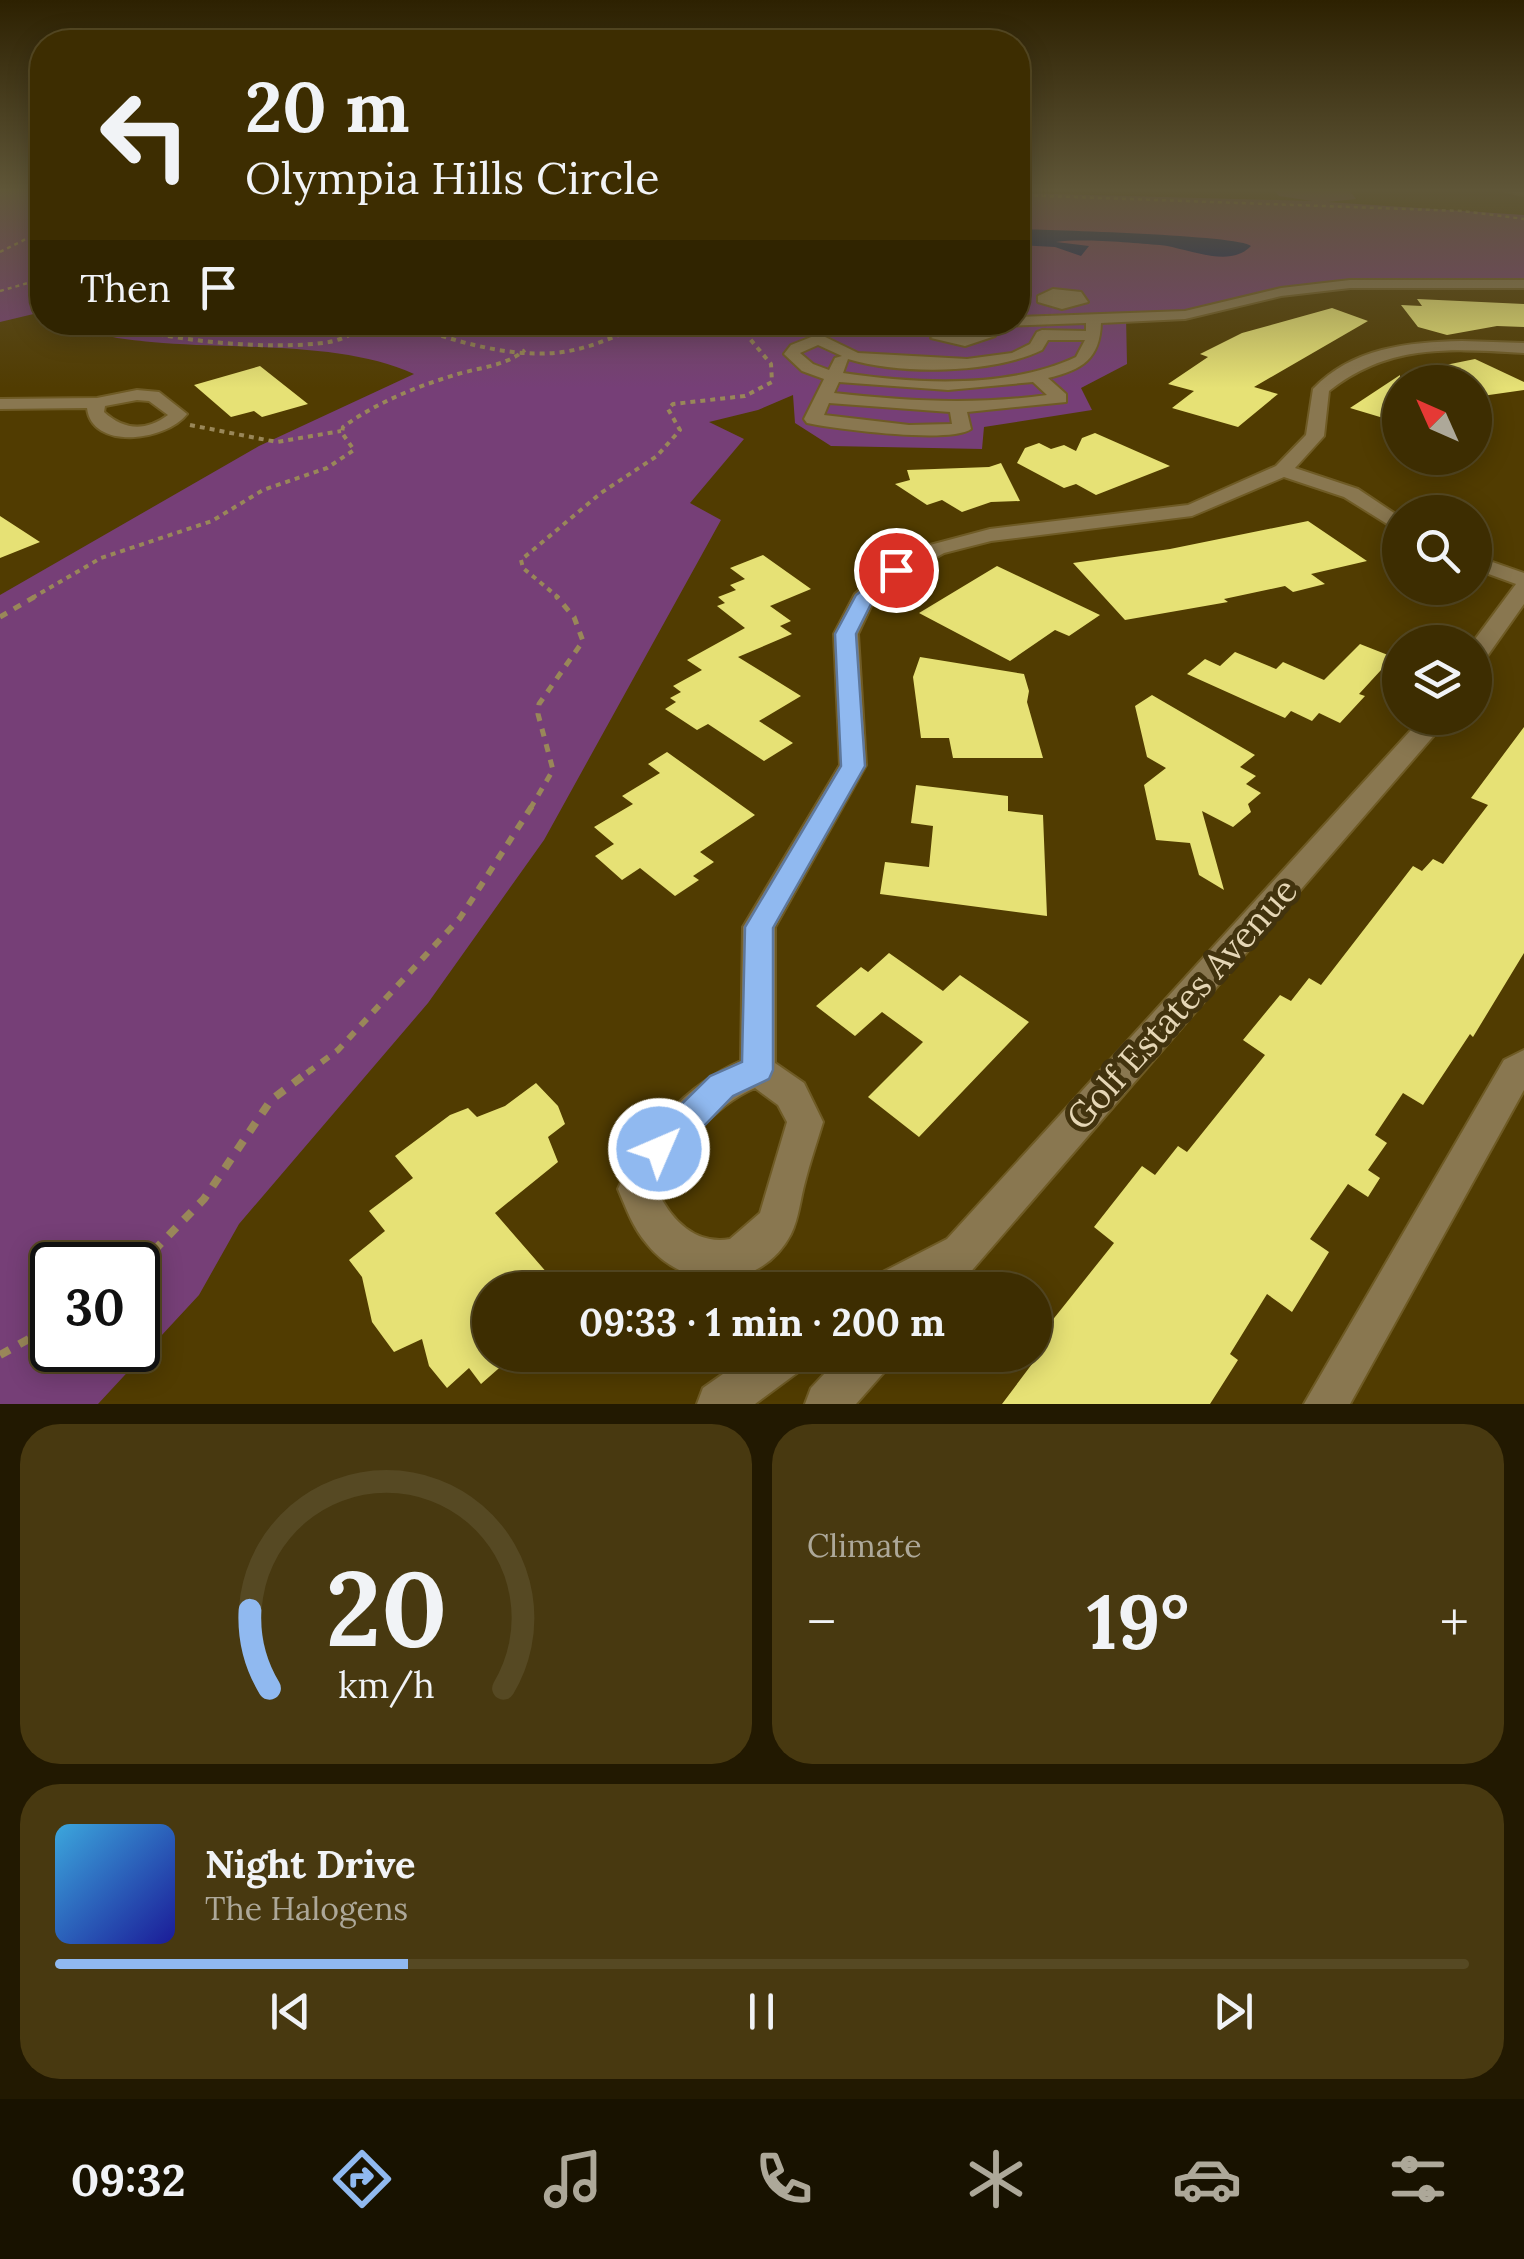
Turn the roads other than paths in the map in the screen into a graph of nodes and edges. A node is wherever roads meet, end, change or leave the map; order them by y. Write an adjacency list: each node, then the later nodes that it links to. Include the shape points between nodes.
1 (1524, 284): 3 (street, via 1350,284 1185,315)
2 (1030, 301): 3 (street, via 1059,292 1082,300 1068,306)
3 (1088, 318): 4 (street); 8 (street)
4 (1030, 321)
5 (853, 335): 10 (street)
6 (941, 335): 9 (street)
7 (986, 335): 9 (street, via 958,342)
8 (1092, 336): 13 (street, via 1042,335 1037,347 1016,357 967,364); 15 (street, via 1082,361)
9 (940, 338): 13 (street)
10 (830, 344): 12 (street); 14 (street, via 818,339 792,354 810,369)
11 (1524, 348): 18 (street, via 1457,346 1359,362 1320,389 1315,436)
12 (855, 357): 13 (street); 14 (street, via 841,360)
13 (896, 362)
14 (833, 374): 15 (street, via 978,385); 15 (street, via 812,418 909,430 962,429 957,407 1060,398)
15 (1037, 377)
16 (97, 403): 16 (street, via 95,413 114,429 144,432 178,414 153,396); 17 (street)
17 (0, 404)
18 (1283, 470): 19 (street, via 1351,493); 26 (street, via 1192,510 990,535 937,549 896,570 864,599 846,634 853,766 759,927)
19 (1382, 514)
20 (1492, 568): 21 (street)
21 (1524, 580)
22 (1524, 588): 23 (street)
23 (1492, 633)
24 (1421, 735): 27 (street, Golf Estates Avenue)
25 (1524, 1065): 34 (street)
26 (758, 1070): 26 (street, via 790,1094 805,1122 776,1223 748,1254 723,1262 678,1252 646,1216 636,1189 659,1149 722,1086)
27 (966, 1248): 28 (street); 29 (street, Golf Estates Avenue)
28 (922, 1272)
29 (944, 1272)
30 (763, 1372): 32 (street)
31 (856, 1372): 33 (street)
32 (719, 1404)
33 (828, 1404)
34 (1326, 1404)

